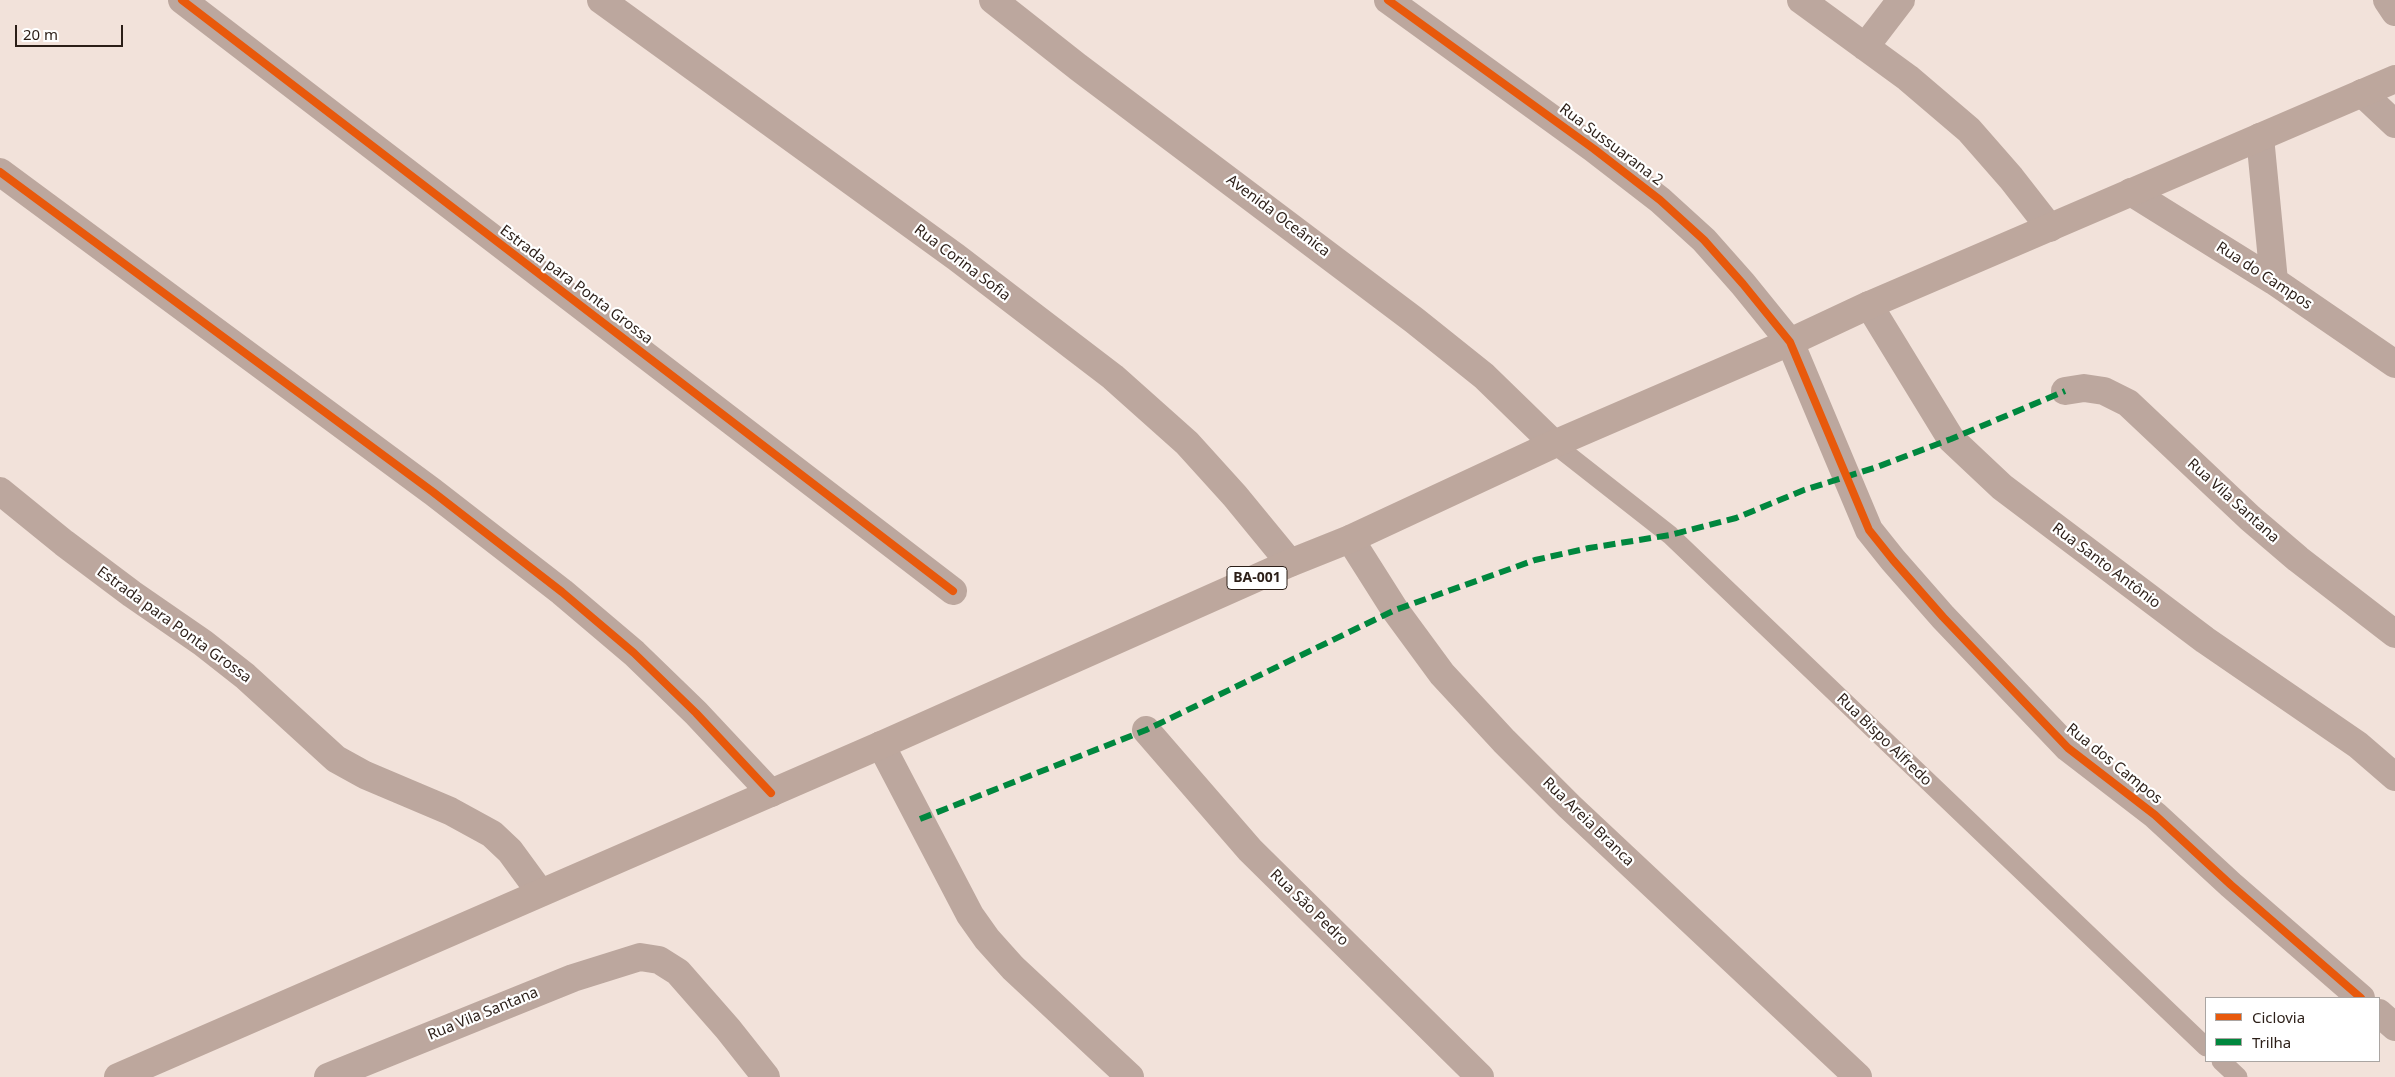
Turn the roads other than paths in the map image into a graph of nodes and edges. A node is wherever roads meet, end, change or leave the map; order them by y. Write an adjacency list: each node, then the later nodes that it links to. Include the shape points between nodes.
1 (182, 0): 27 (street, Estrada para Ponta Grossa)
2 (601, 0): 26 (street, Rua Corina Sofia, via 956,257 1113,377 1187,443)
3 (992, 0): 22 (street, Avenida Oceânica, via 1414,320 1484,376)
4 (1388, 0): 19 (street, Rua Sussuarana 2, via 1528,99 1660,200 1704,240)
5 (1801, 0): 9 (street)
6 (1901, 0): 9 (street)
7 (2387, 0): 8 (street)
8 (2395, 12)
9 (1865, 47): 16 (street, via 1908,78 1969,130)
10 (2395, 79): 11 (main road, BA-001)
11 (2362, 93): 12 (street); 13 (main road, BA-001)
12 (2395, 124)
13 (2260, 137): 15 (main road, BA-001); 17 (street)
14 (0, 172): 32 (street, via 433,492 562,592 634,652)
15 (2131, 192): 16 (main road, BA-001); 17 (street, Rua do Campos)
16 (2050, 228): 18 (main road, BA-001)
17 (2274, 281): 20 (street, Rua do Campos)
18 (1869, 305): 19 (main road, BA-001); 31 (street, Rua Santo Antônio, via 1951,439 2002,487 2204,640 2358,745)
19 (1790, 342): 22 (main road, BA-001); 23 (street, Rua Sussuarana 2)
20 (2395, 364)
21 (2065, 391): 28 (street, Rua Vila Santana, via 2084,388 2104,391 2128,403 2250,518)
22 (1554, 444): 25 (main road, BA-001); 37 (lane, Rua Bispo Alfredo, via 1670,536)
23 (1848, 476): 34 (street, Rua dos Campos, via 1869,530 1893,560 2068,748 2155,815)
24 (0, 490): 33 (street, Estrada para Ponta Grossa, via 64,543 246,676 336,759 365,776 450,811 492,834 510,851)
25 (1350, 539): 26 (main road, BA-001); 44 (street, Rua Areia Branca, via 1395,610 1442,674 1504,741)
26 (1290, 563): 30 (main road, BA-001)
27 (953, 591)
28 (2395, 634)
29 (1146, 730): 43 (street, Rua São Pedro, via 1250,850)
30 (881, 745): 32 (main road, BA-001); 42 (street, via 970,915 987,939 1013,968)
31 (2395, 777)
32 (772, 793): 33 (main road, BA-001)
33 (540, 892): 39 (main road, BA-001)
34 (2360, 997)
35 (2380, 1014): 36 (street)
36 (2395, 1027)
37 (2205, 1046)
38 (2222, 1062): 45 (lane)
39 (118, 1077)
40 (328, 1077): 41 (street, Rua Vila Santana, via 573,978 640,957 659,960 678,972)
41 (766, 1077)
42 (1130, 1077)
43 (1480, 1077)
44 (1858, 1077)
45 (2238, 1077)

